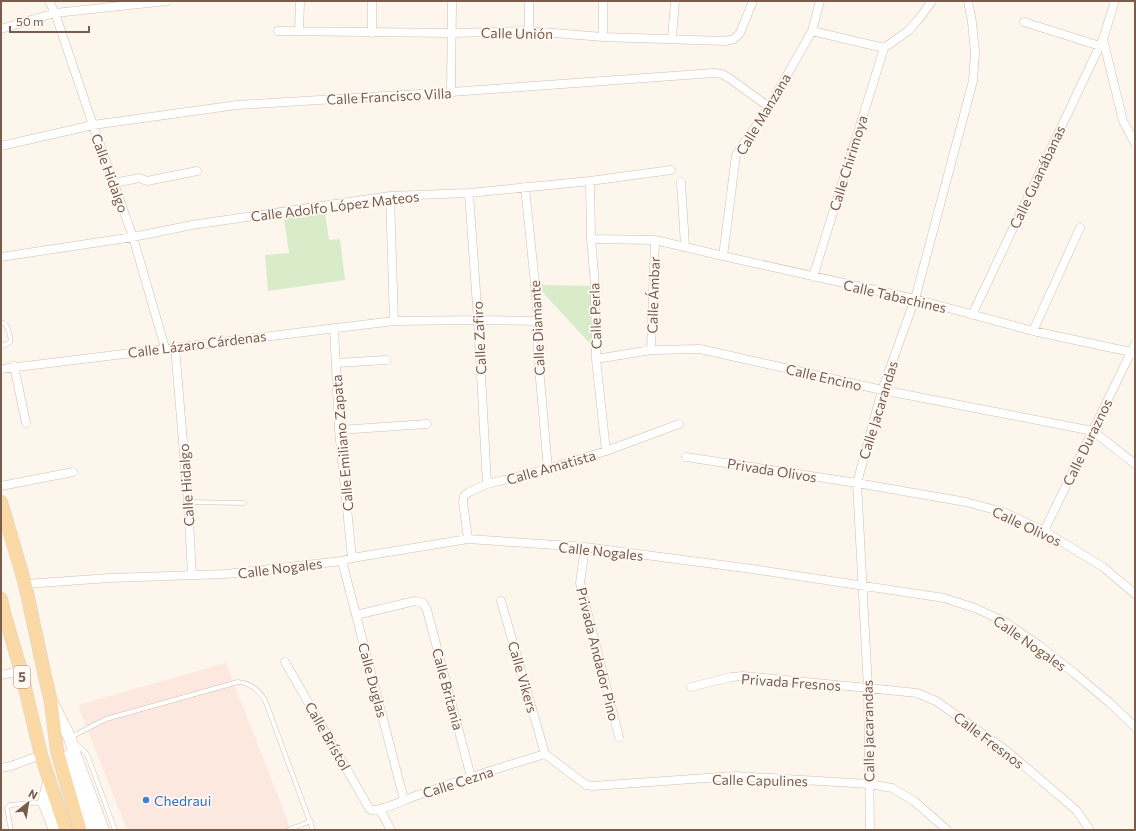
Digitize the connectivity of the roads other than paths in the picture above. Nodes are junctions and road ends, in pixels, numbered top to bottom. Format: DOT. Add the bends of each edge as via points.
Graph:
graph roads {
  1 [pos="49,1"];
  2 [pos="166,1"];
  3 [pos="300,1"];
  4 [pos="372,1"];
  5 [pos="452,1"];
  6 [pos="529,1"];
  7 [pos="603,1"];
  8 [pos="675,1"];
  9 [pos="753,1"];
  10 [pos="820,1"];
  11 [pos="932,1"];
  12 [pos="968,1"];
  13 [pos="1115,1"];
  14 [pos="55,13"];
  15 [pos="1024,22"];
  16 [pos="1,29"];
  17 [pos="278,31"];
  18 [pos="299,31"];
  19 [pos="529,31"];
  20 [pos="812,31"];
  21 [pos="372,33"];
  22 [pos="452,33"];
  23 [pos="603,37"];
  24 [pos="672,38"];
  25 [pos="1102,42"];
  26 [pos="884,48"];
  27 [pos="451,92"];
  28 [pos="769,107"];
  29 [pos="93,125"];
  30 [pos="1135,143"];
  31 [pos="1,146"];
  32 [pos="671,170"];
  33 [pos="197,171"];
  34 [pos="590,181"];
  35 [pos="681,182"];
  36 [pos="114,183"];
  37 [pos="525,187"];
  38 [pos="469,193"];
  39 [pos="390,196"];
  40 [pos="1080,228"];
  41 [pos="133,237"];
  42 [pos="591,239"];
  43 [pos="655,240"];
  44 [pos="685,246"];
  45 [pos="723,256"];
  46 [pos="1,257"];
  47 [pos="813,277"];
  48 [pos="915,299"];
  49 [pos="972,315"];
  50 [pos="394,320"];
  51 [pos="478,320"];
  52 [pos="538,321"];
  53 [pos="1,322"];
  54 [pos="334,328"];
  55 [pos="1034,331"];
  56 [pos="1135,344"];
  57 [pos="1,346"];
  58 [pos="175,347"];
  59 [pos="165,348"];
  60 [pos="651,350"];
  61 [pos="1133,353"];
  62 [pos="596,359"];
  63 [pos="386,360"];
  64 [pos="336,363"];
  65 [pos="14,366"];
  66 [pos="1,368"];
  67 [pos="882,390"];
  68 [pos="26,423"];
  69 [pos="427,424"];
  70 [pos="679,424"];
  71 [pos="339,430"];
  72 [pos="1093,431"];
  73 [pos="606,451"];
  74 [pos="686,457"];
  75 [pos="1135,464"];
  76 [pos="548,469"];
  77 [pos="73,472"];
  78 [pos="857,483"];
  79 [pos="487,484"];
  80 [pos="1,486"];
  81 [pos="1,502"];
  82 [pos="188,502"];
  83 [pos="244,503"];
  84 [pos="1044,531"];
  85 [pos="468,539"];
  86 [pos="585,548"];
  87 [pos="352,558"];
  88 [pos="342,560"];
  89 [pos="192,574"];
  90 [pos="25,584"];
  91 [pos="862,586"];
  92 [pos="1135,594"];
  93 [pos="1,599"];
  94 [pos="501,601"];
  95 [pos="2,611"];
  96 [pos="356,615"];
  97 [pos="285,662"];
  98 [pos="21,671"];
  99 [pos="1,674"];
  100 [pos="691,687"];
  101 [pos="868,688"];
  102 [pos="51,702"];
  103 [pos="1135,727"];
  104 [pos="70,738"];
  105 [pos="619,738"];
  106 [pos="545,754"];
  107 [pos="41,755"];
  108 [pos="1,768"];
  109 [pos="471,777"];
  110 [pos="49,782"];
  111 [pos="869,784"];
  112 [pos="404,800"];
  113 [pos="44,802"];
  114 [pos="371,810"];
  115 [pos="380,810"];
  116 [pos="311,821"];
  117 [pos="11,830"];
  118 [pos="55,830"];
  119 [pos="66,830"];
  120 [pos="80,830"];
  121 [pos="91,830"];
  122 [pos="102,830"];
  123 [pos="115,830"];
  124 [pos="288,830"];
  125 [pos="314,830"];
  126 [pos="391,830"];
  127 [pos="870,830"];
  128 [pos="947,830"];
  129 [pos="1090,830"];
  1 -- 14 [label="street, Calle Hidalgo"];
  2 -- 14 [label="street"];
  3 -- 18 [label="street"];
  4 -- 21 [label="street"];
  5 -- 22 [label="street"];
  6 -- 19 [label="street"];
  7 -- 23 [label="street"];
  8 -- 24 [label="street"];
  9 -- 24 [label="street, Calle Unión" via="740,33 734,39"];
  10 -- 20 [label="street, Calle Manzana"];
  11 -- 26 [label="street" via="908,31"];
  12 -- 48 [label="street, Calle Jacarandas" via="975,53 973,81"];
  13 -- 25 [label="street, Calle Guanábanas"];
  14 -- 16 [label="street"];
  14 -- 29 [label="street, Calle Hidalgo"];
  15 -- 25 [label="street"];
  17 -- 18 [label="street, Calle Unión"];
  18 -- 21 [label="street, Calle Unión"];
  19 -- 22 [label="street, Calle Unión"];
  19 -- 23 [label="street, Calle Unión"];
  20 -- 26 [label="street"];
  20 -- 28 [label="street, Calle Manzana"];
  21 -- 22 [label="street, Calle Unión"];
  22 -- 27 [label="street"];
  23 -- 24 [label="street, Calle Unión"];
  25 -- 30 [label="street" via="1123,121"];
  25 -- 49 [label="street, Calle Guanábanas"];
  26 -- 47 [label="street, Calle Chirimoya"];
  27 -- 28 [label="street, Calle Francisco Villa" via="714,73 729,78"];
  27 -- 29 [label="street, Calle Francisco Villa" via="237,105"];
  28 -- 45 [label="street, Calle Manzana" via="736,155"];
  29 -- 31 [label="street, Calle Francisco Villa"];
  29 -- 36 [label="street, Calle Hidalgo"];
  32 -- 34 [label="street, Calle Adolfo López Mateos"];
  33 -- 36 [label="street" via="147,181 138,178"];
  34 -- 37 [label="street, Calle Adolfo López Mateos"];
  34 -- 42 [label="street, Calle Perla"];
  35 -- 44 [label="street"];
  36 -- 41 [label="street, Calle Hidalgo"];
  37 -- 38 [label="street, Calle Adolfo López Mateos"];
  37 -- 52 [label="street, Calle Diamante"];
  38 -- 39 [label="street, Calle Adolfo López Mateos"];
  38 -- 51 [label="street, Calle Zafiro"];
  39 -- 41 [label="street, Calle Adolfo López Mateos" via="192,225"];
  39 -- 50 [label="street"];
  40 -- 55 [label="street"];
  41 -- 46 [label="street, Calle Adolfo López Mateos"];
  41 -- 59 [label="street, Calle Hidalgo"];
  42 -- 43 [label="street, Calle Tabachines"];
  42 -- 62 [label="street, Calle Perla" via="595,285"];
  43 -- 44 [label="street, Calle Tabachines"];
  43 -- 60 [label="street, Calle Ámbar"];
  44 -- 45 [label="street, Calle Tabachines"];
  45 -- 47 [label="street, Calle Tabachines"];
  47 -- 48 [label="street, Calle Tabachines"];
  48 -- 49 [label="street, Calle Tabachines"];
  48 -- 67 [label="street, Calle Jacarandas"];
  49 -- 55 [label="street, Calle Tabachines"];
  50 -- 51 [label="street, Calle Lázaro Cárdenas"];
  50 -- 54 [label="street, Calle Lázaro Cárdenas"];
  51 -- 52 [label="street, Calle Lázaro Cárdenas"];
  51 -- 79 [label="street, Calle Zafiro"];
  52 -- 76 [label="street, Calle Diamante" via="538,356"];
  53 -- 57 [label="lane" via="6,325 11,338 10,342"];
  54 -- 58 [label="street, Calle Lázaro Cárdenas"];
  54 -- 64 [label="street, Calle Emiliano Zapata"];
  55 -- 61 [label="street, Calle Tabachines"];
  56 -- 61 [label="street, Calle Duraznos"];
  58 -- 59 [label="street, Calle Lázaro Cárdenas"];
  58 -- 82 [label="street, Calle Hidalgo"];
  59 -- 65 [label="street, Calle Lázaro Cárdenas"];
  60 -- 62 [label="street, Calle Encino"];
  60 -- 67 [label="street, Calle Encino" via="700,349"];
  61 -- 72 [label="street, Calle Duraznos"];
  62 -- 73 [label="street, Calle Perla"];
  63 -- 64 [label="street"];
  64 -- 71 [label="street, Calle Emiliano Zapata"];
  65 -- 66 [label="street, Calle Lázaro Cárdenas"];
  65 -- 68 [label="street"];
  67 -- 72 [label="street, Calle Encino"];
  67 -- 78 [label="street, Calle Jacarandas"];
  69 -- 71 [label="street"];
  70 -- 73 [label="street, Calle Amatista"];
  71 -- 87 [label="street, Calle Emiliano Zapata"];
  72 -- 75 [label="street, Calle Encino"];
  72 -- 84 [label="street, Calle Duraznos"];
  73 -- 76 [label="street, Calle Amatista"];
  74 -- 78 [label="street, Privada Olivos"];
  76 -- 79 [label="street, Calle Amatista"];
  77 -- 80 [label="street"];
  78 -- 84 [label="street, Calle Olivos" via="966,502 1003,512"];
  78 -- 91 [label="street, Calle Jacarandas"];
  79 -- 85 [label="street, Calle Amatista" via="464,496"];
  81 -- 90 [label="main road, 5"];
  82 -- 83 [label="lane"];
  82 -- 89 [label="street, Calle Hidalgo"];
  84 -- 92 [label="street, Calle Olivos" via="1103,567"];
  85 -- 86 [label="street, Calle Nogales"];
  85 -- 87 [label="street, Calle Nogales"];
  86 -- 91 [label="street, Calle Nogales"];
  86 -- 105 [label="street, Privada Andador Pino" via="580,583"];
  87 -- 88 [label="street, Calle Nogales"];
  88 -- 89 [label="street, Calle Nogales" via="226,574"];
  88 -- 96 [label="street, Calle Duglas"];
  89 -- 90 [label="street, Calle Nogales"];
  90 -- 102 [label="main road, 5"];
  91 -- 101 [label="street, Calle Jacarandas"];
  91 -- 103 [label="street, Calle Nogales" via="944,598 975,608 1005,622 1074,673"];
  93 -- 95 [label="main road, 5"];
  94 -- 106 [label="street, Calle Vikers"];
  95 -- 98 [label="main road, 5"];
  96 -- 109 [label="street, Calle Britania" via="415,601 423,603"];
  96 -- 112 [label="street, Calle Duglas"];
  97 -- 114 [label="street, Calle Brístol"];
  98 -- 99 [label="street"];
  98 -- 107 [label="main road, 5"];
  100 -- 101 [label="street, Privada Fresnos" via="743,676"];
  101 -- 111 [label="street, Calle Jacarandas"];
  101 -- 129 [label="street, Calle Fresnos" via="917,693 936,701 1007,750 1076,810"];
  102 -- 104 [label="street"];
  102 -- 120 [label="main road, 5" via="57,751"];
  104 -- 116 [label="lane" via="106,719 238,682 246,683 254,687 265,700"];
  104 -- 121 [label="street" via="67,757"];
  104 -- 122 [label="street"];
  104 -- 123 [label="lane" via="87,754"];
  106 -- 109 [label="street, Calle Cezna"];
  106 -- 111 [label="street, Calle Capulines" via="586,785 735,776"];
  107 -- 108 [label="street"];
  107 -- 110 [label="main road, 5"];
  109 -- 112 [label="street, Calle Cezna"];
  110 -- 113 [label="street"];
  110 -- 119 [label="main road, 5"];
  111 -- 127 [label="street, Calle Jacarandas"];
  111 -- 128 [label="street, Calle Capulines" via="892,788 914,801"];
  112 -- 115 [label="street, Calle Cezna"];
  113 -- 117 [label="lane" via="10,805 7,808"];
  113 -- 118 [label="street"];
  114 -- 115 [label="street, Calle Cezna"];
  115 -- 126 [label="street"];
  116 -- 124 [label="lane"];
  116 -- 125 [label="lane"];
}
